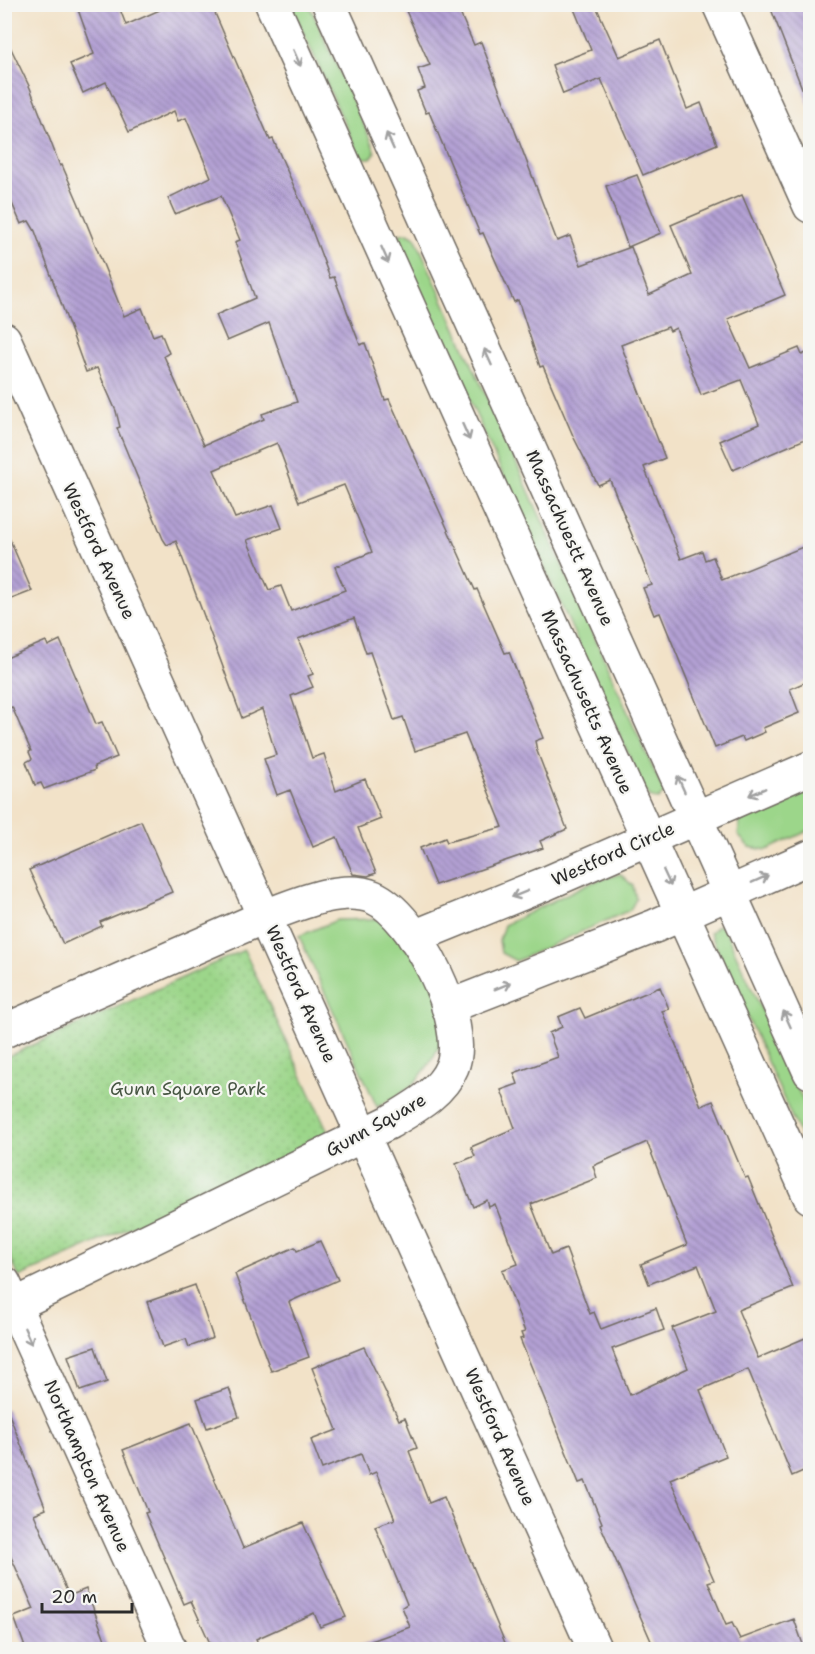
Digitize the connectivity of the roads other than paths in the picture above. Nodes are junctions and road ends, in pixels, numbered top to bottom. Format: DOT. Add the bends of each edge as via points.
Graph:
graph roads {
  1 [pos="272,4"];
  2 [pos="329,4"];
  3 [pos="719,4"];
  4 [pos="411,187"];
  5 [pos="810,206"];
  6 [pos="364,207"];
  7 [pos="4,339"];
  8 [pos="810,768"];
  9 [pos="697,818"];
  10 [pos="649,838"];
  11 [pos="810,857"];
  12 [pos="731,893"];
  13 [pos="683,914"];
  14 [pos="266,916"];
  15 [pos="414,937"];
  16 [pos="448,1007"];
  17 [pos="4,1031"];
  18 [pos="810,1072"];
  19 [pos="364,1135"];
  20 [pos="810,1197"];
  21 [pos="10,1294"];
  22 [pos="170,1650"];
  23 [pos="595,1650"];
  1 -- 6 [label="street, Massachusetts Avenue, one-way"];
  4 -- 2 [label="street, Massachuestt Avenue, one-way"];
  3 -- 5 [label="street"];
  4 -- 6 [label="street"];
  9 -- 4 [label="street, Massachuestt Avenue, one-way"];
  6 -- 10 [label="street, Massachusetts Avenue, one-way"];
  7 -- 14 [label="street, Westford Avenue"];
  8 -- 9 [label="street, Westford Circle, one-way"];
  9 -- 10 [label="street, Westford Circle"];
  9 -- 12 [label="street, Massachuestt Avenue"];
  10 -- 13 [label="street, Massachusetts Avenue, one-way"];
  10 -- 15 [label="street, Westford Circle, one-way"];
  12 -- 11 [label="street, one-way"];
  12 -- 13 [label="street"];
  18 -- 12 [label="street, Massachuestt Avenue, one-way"];
  16 -- 13 [label="street, one-way"];
  13 -- 20 [label="street, Massachusetts Avenue"];
  14 -- 15 [label="street, Gunn Square" via="309,900 359,894 382,903"];
  14 -- 17 [label="street, Gunn Square"];
  14 -- 19 [label="street, Westford Avenue"];
  15 -- 16 [label="street, Gunn Square" via="435,972"];
  16 -- 19 [label="street, Gunn Square" via="455,1052 448,1076 421,1103"];
  19 -- 21 [label="street, Gunn Square"];
  19 -- 23 [label="street, Westford Avenue"];
  21 -- 22 [label="street, Northampton Avenue, one-way"];
}
